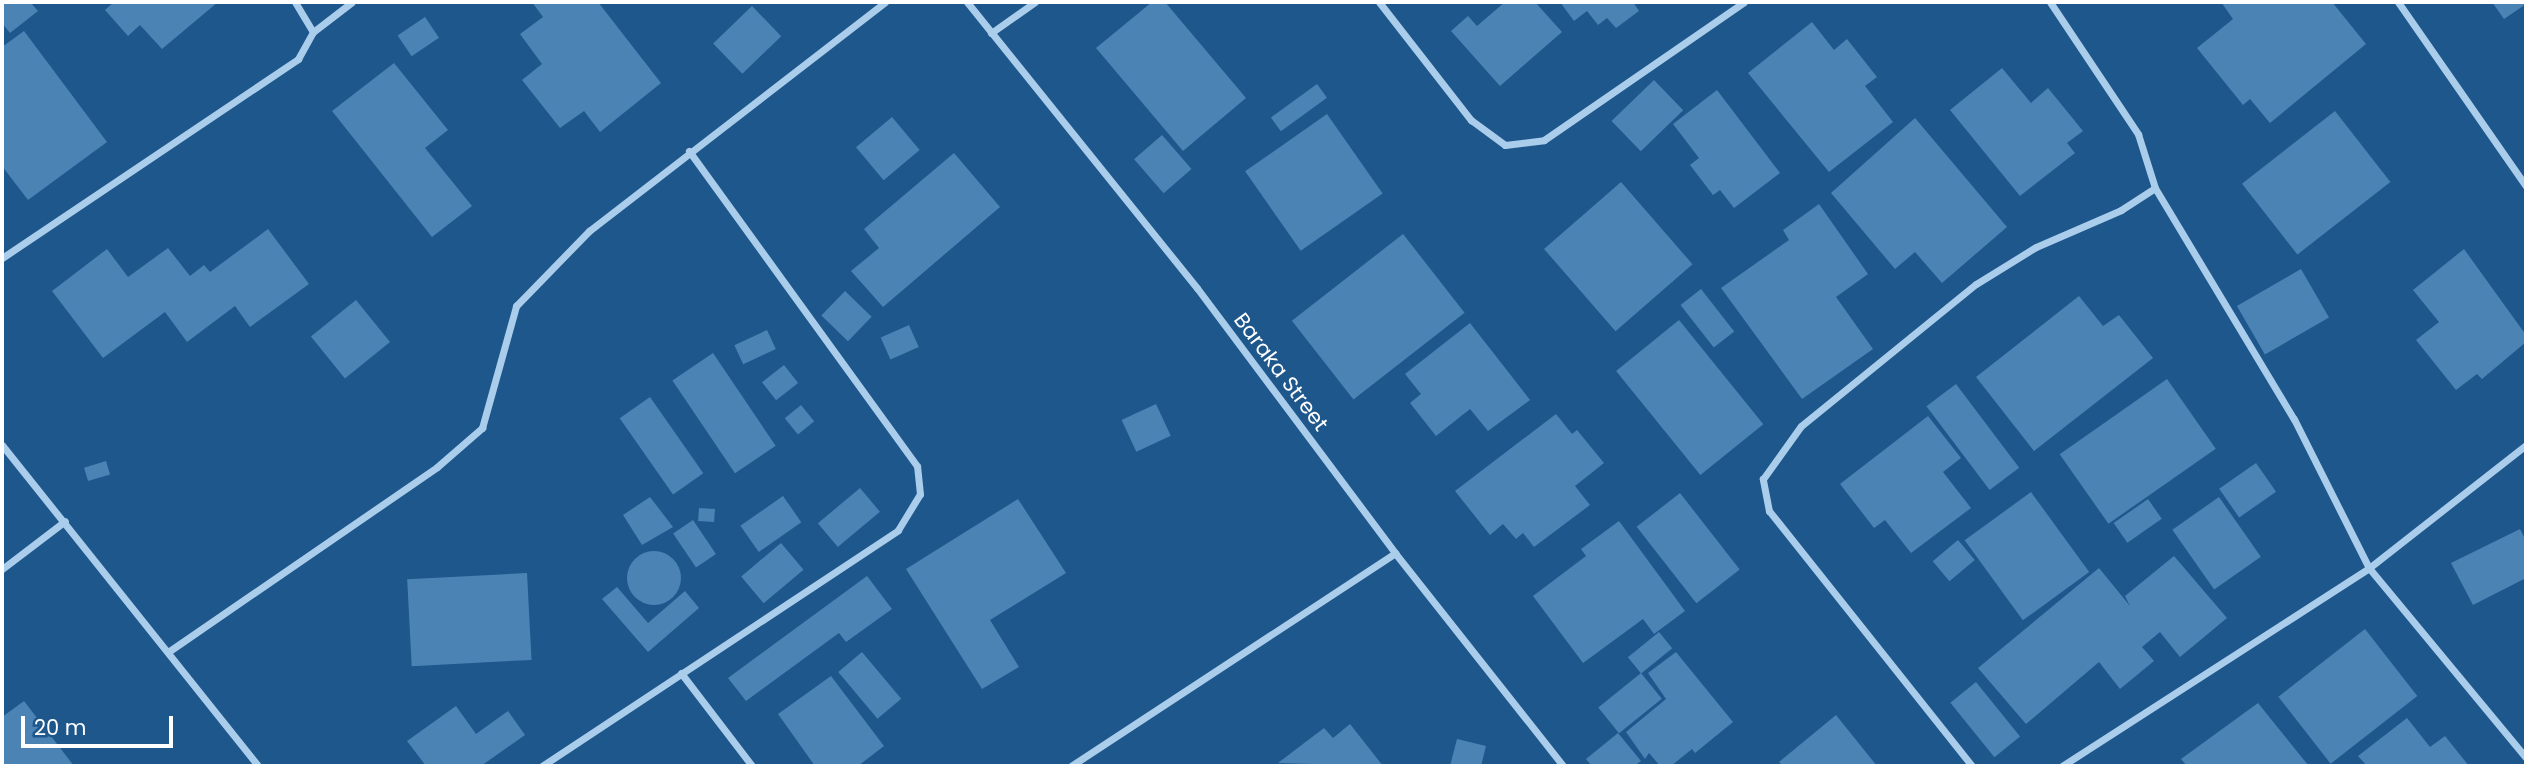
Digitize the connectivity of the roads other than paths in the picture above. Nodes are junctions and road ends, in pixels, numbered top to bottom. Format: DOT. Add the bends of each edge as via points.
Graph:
graph roads {
  1 [pos="295,2"];
  2 [pos="352,2"];
  3 [pos="885,2"];
  4 [pos="967,2"];
  5 [pos="1035,2"];
  6 [pos="1379,2"];
  7 [pos="1744,2"];
  8 [pos="2050,2"];
  9 [pos="2398,2"];
  10 [pos="313,32"];
  11 [pos="991,33"];
  12 [pos="688,151"];
  13 [pos="2526,186"];
  14 [pos="2155,188"];
  15 [pos="2,258"];
  16 [pos="2,444"];
  17 [pos="2526,445"];
  18 [pos="65,521"];
  19 [pos="1395,553"];
  20 [pos="2369,568"];
  21 [pos="2,569"];
  22 [pos="168,652"];
  23 [pos="681,673"];
  24 [pos="2526,758"];
  25 [pos="258,766"];
  26 [pos="542,766"];
  27 [pos="752,766"];
  28 [pos="1071,766"];
  29 [pos="1563,766"];
  30 [pos="1972,766"];
  31 [pos="2062,766"];
  1 -- 10 [label="street"];
  2 -- 10 [label="street"];
  3 -- 12 [label="street"];
  4 -- 11 [label="street, Baraka Street"];
  5 -- 11 [label="street"];
  6 -- 7 [label="street" via="1471,120 1505,145 1544,140"];
  8 -- 14 [label="street" via="2138,134"];
  9 -- 13 [label="street"];
  10 -- 15 [label="street" via="298,58"];
  11 -- 19 [label="street, Baraka Street" via="1197,288"];
  12 -- 22 [label="street" via="589,231 516,306 482,428 438,467"];
  12 -- 23 [label="street" via="917,466 920,495 898,530"];
  14 -- 20 [label="street" via="2294,419"];
  14 -- 30 [label="street" via="2121,210 2036,247 1976,284 1801,426 1763,479 1769,511"];
  16 -- 18 [label="street"];
  17 -- 20 [label="street"];
  18 -- 21 [label="street"];
  18 -- 22 [label="street"];
  19 -- 28 [label="street"];
  19 -- 29 [label="street, Baraka Street"];
  20 -- 24 [label="street"];
  20 -- 31 [label="street"];
  22 -- 25 [label="street"];
  23 -- 26 [label="street"];
  23 -- 27 [label="street"];
}
